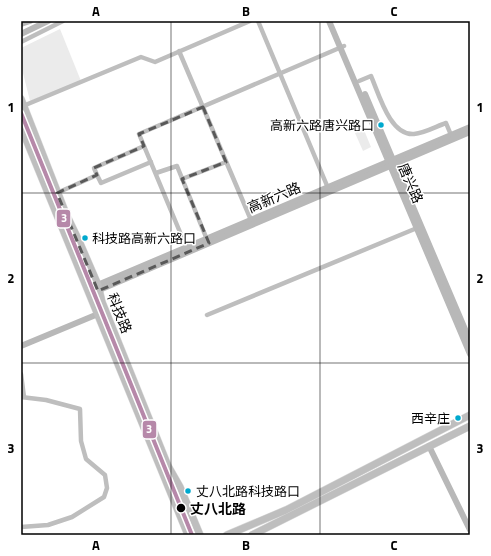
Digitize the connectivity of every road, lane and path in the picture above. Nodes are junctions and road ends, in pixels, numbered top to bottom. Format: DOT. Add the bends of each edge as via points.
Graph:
graph roads {
  1 [pos="30,21"];
  2 [pos="48,21"];
  3 [pos="63,21"];
  4 [pos="250,21"];
  5 [pos="258,21"];
  6 [pos="329,21"];
  7 [pos="334,21"];
  8 [pos="21,24"];
  9 [pos="21,34"];
  10 [pos="21,42"];
  11 [pos="342,47"];
  12 [pos="179,51"];
  13 [pos="280,74"];
  14 [pos="359,80"];
  15 [pos="22,103"];
  16 [pos="203,107"];
  17 [pos="21,127"];
  18 [pos="470,127"];
  19 [pos="470,132"];
  20 [pos="451,135"];
  21 [pos="144,146"];
  22 [pos="151,162"];
  23 [pos="226,162"];
  24 [pos="392,163"];
  25 [pos="156,173"];
  26 [pos="97,175"];
  27 [pos="182,179"];
  28 [pos="328,188"];
  29 [pos="57,193"];
  30 [pos="251,220"];
  31 [pos="417,228"];
  32 [pos="182,237"];
  33 [pos="208,241"];
  34 [pos="98,288"];
  35 [pos="89,292"];
  36 [pos="98,314"];
  37 [pos="207,315"];
  38 [pos="470,341"];
  39 [pos="21,346"];
  40 [pos="470,354"];
  41 [pos="21,374"];
  42 [pos="23,397"];
  43 [pos="470,415"];
  44 [pos="470,426"];
  45 [pos="429,446"];
  46 [pos="21,526"];
  47 [pos="470,530"];
  48 [pos="188,535"];
  49 [pos="200,535"];
  50 [pos="227,535"];
  51 [pos="252,535"];
  1 -- 8 [label="street"];
  2 -- 9 [label="street"];
  3 -- 10 [label="street"];
  4 -- 12 [label="street"];
  5 -- 13 [label="street"];
  6 -- 11 [label="street, 唐兴路"];
  7 -- 11 [label="street, 唐兴路"];
  11 -- 13 [label="street"];
  11 -- 14 [label="street, 唐兴路"];
  11 -- 24 [label="street, 唐兴路"];
  12 -- 15 [label="street" via="155,62 141,57"];
  12 -- 16 [label="street"];
  13 -- 16 [label="street"];
  13 -- 28 [label="street"];
  14 -- 20 [label="street" via="371,76 392,121 401,131 415,134 446,123"];
  14 -- 24 [label="street, 唐兴路"];
  15 -- 29 [label="main road, 科技路"];
  16 -- 21 [label="street" via="139,134"];
  16 -- 23 [label="street"];
  17 -- 35 [label="main road, 科技路"];
  18 -- 20 [label="street, 高新六路"];
  19 -- 24 [label="street, 高新六路"];
  20 -- 24 [label="street, 高新六路"];
  21 -- 22 [label="street"];
  21 -- 26 [label="street" via="94,168"];
  22 -- 25 [label="street"];
  22 -- 26 [label="street" via="101,183"];
  23 -- 27 [label="street"];
  23 -- 30 [label="street"];
  24 -- 28 [label="street, 高新六路"];
  24 -- 31 [label="street, 唐兴路"];
  24 -- 33 [label="street, 高新六路"];
  24 -- 38 [label="street, 唐兴路"];
  25 -- 27 [label="street" via="177,166"];
  25 -- 32 [label="street"];
  26 -- 29 [label="street"];
  27 -- 33 [label="street"];
  28 -- 30 [label="street, 高新六路"];
  29 -- 34 [label="main road, 科技路"];
  30 -- 33 [label="street, 高新六路"];
  31 -- 37 [label="street"];
  31 -- 40 [label="street, 唐兴路"];
  33 -- 34 [label="street, 高新六路"];
  34 -- 35 [label="street, 高新六路"];
  34 -- 49 [label="main road, 科技路" via="168,466 180,486"];
  35 -- 36 [label="main road, 科技路"];
  36 -- 39 [label="street"];
  36 -- 48 [label="main road, 科技路"];
  41 -- 42 [label="street"];
  42 -- 46 [label="street" via="80,409 81,441 86,459 105,475 107,488 104,497 72,517 48,525"];
  43 -- 50 [label="main road" via="286,510"];
  44 -- 45 [label="main road"];
  45 -- 47 [label="street"];
  45 -- 51 [label="main road"];
}
